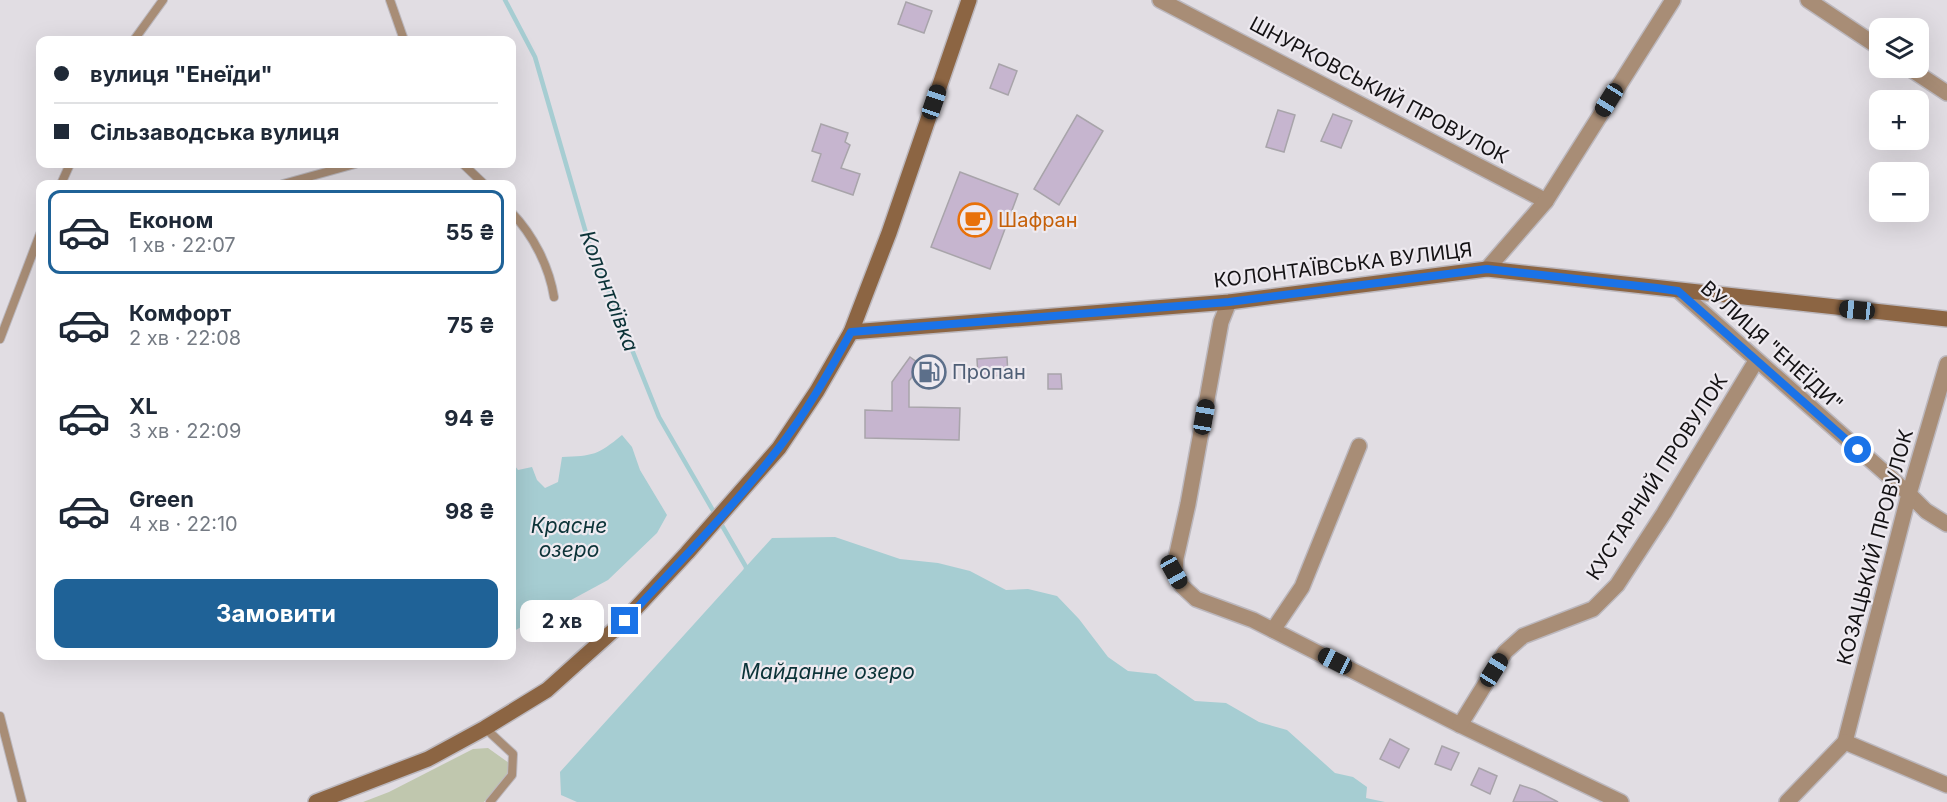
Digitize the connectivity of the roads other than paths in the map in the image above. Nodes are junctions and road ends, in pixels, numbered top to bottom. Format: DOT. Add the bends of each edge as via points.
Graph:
graph roads {
  1 [pos="163,0"];
  2 [pos="390,0"];
  3 [pos="969,0"];
  4 [pos="1160,0"];
  5 [pos="1673,0"];
  6 [pos="1808,0"];
  7 [pos="137,36"];
  8 [pos="403,36"];
  9 [pos="1869,41"];
  10 [pos="1925,78"];
  11 [pos="1947,93"];
  12 [pos="341,168"];
  13 [pos="467,168"];
  14 [pos="297,180"];
  15 [pos="480,180"];
  16 [pos="1546,201"];
  17 [pos="516,217"];
  18 [pos="36,244"];
  19 [pos="1487,269"];
  20 [pos="1678,291"];
  21 [pos="554,297"];
  22 [pos="1229,302"];
  23 [pos="1947,319"];
  24 [pos="851,332"];
  25 [pos="0,339"];
  26 [pos="1756,361"];
  27 [pos="1947,364"];
  28 [pos="1359,446"];
  29 [pos="1910,494"];
  30 [pos="1947,524"];
  31 [pos="1273,630"];
  32 [pos="0,716"];
  33 [pos="1460,725"];
  34 [pos="485,728"];
  35 [pos="1845,742"];
  36 [pos="1947,785"];
  37 [pos="22,802"];
  38 [pos="316,802"];
  39 [pos="490,802"];
  40 [pos="1621,802"];
  41 [pos="1787,802"];
  1 -- 7 [label="lane"];
  2 -- 8 [label="lane"];
  3 -- 24 [label="street"];
  4 -- 16 [label="street, ШНУРКОВСЬКИЙ ПРОВУЛОК"];
  5 -- 16 [label="street"];
  6 -- 9 [label="street"];
  10 -- 11 [label="street"];
  12 -- 14 [label="lane"];
  13 -- 15 [label="lane"];
  16 -- 19 [label="street"];
  17 -- 21 [label="lane" via="541,256"];
  18 -- 25 [label="lane"];
  19 -- 20 [label="street, КОЛОНТАЇВСЬКА ВУЛИЦЯ"];
  19 -- 22 [label="street, КОЛОНТАЇВСЬКА ВУЛИЦЯ"];
  20 -- 23 [label="street, КОЛОНТАЇВСЬКА ВУЛИЦЯ"];
  20 -- 26 [label="street, ВУЛИЦЯ \"ЕНЕЇДИ\""];
  22 -- 24 [label="street, КОЛОНТАЇВСЬКА ВУЛИЦЯ"];
  22 -- 31 [label="street" via="1221,322 1174,572 1196,599"];
  24 -- 34 [label="street" via="779,448 625,621 547,690"];
  26 -- 29 [label="street, ВУЛИЦЯ \"ЕНЕЇДИ\""];
  26 -- 33 [label="street, КУСТАРНИЙ ПРОВУЛОК" via="1617,585 1593,609 1514,643"];
  27 -- 29 [label="street, КОЗАЦЬКИЙ ПРОВУЛОК"];
  28 -- 31 [label="street" via="1302,587"];
  29 -- 30 [label="street, ВУЛИЦЯ \"ЕНЕЇДИ\"" via="1926,512"];
  29 -- 35 [label="street, КОЗАЦЬКИЙ ПРОВУЛОК"];
  31 -- 33 [label="street"];
  32 -- 37 [label="lane"];
  33 -- 40 [label="street"];
  34 -- 38 [label="street" via="428,759"];
  34 -- 39 [label="lane" via="513,754 512,775"];
  35 -- 36 [label="street"];
  35 -- 41 [label="street"];
}
